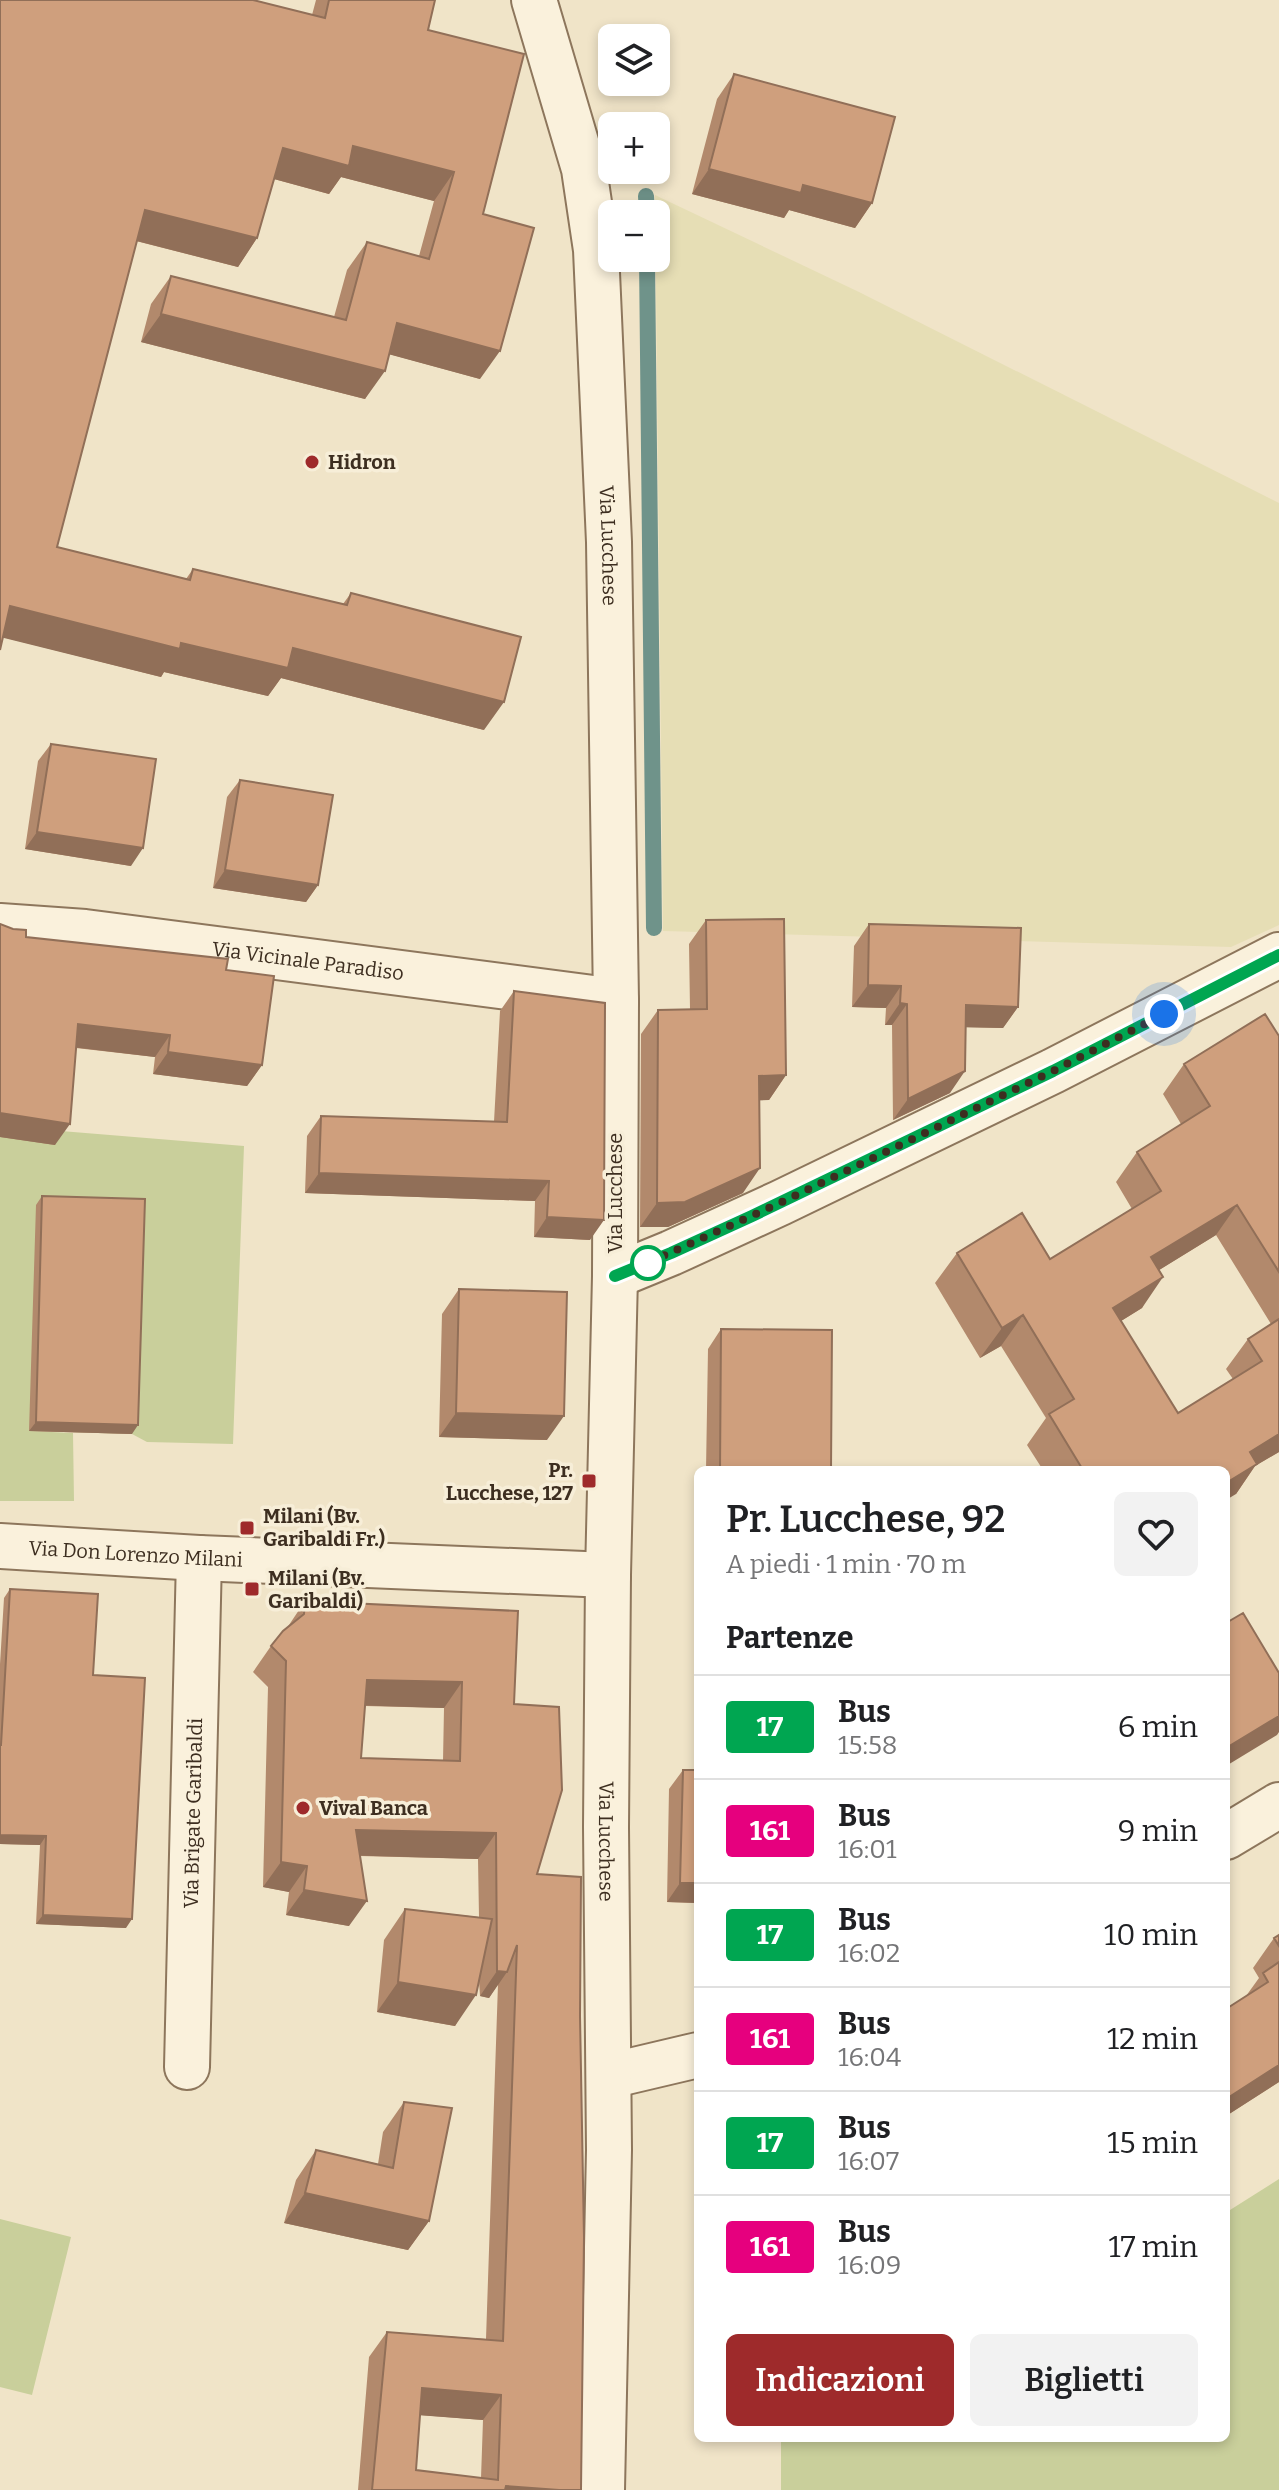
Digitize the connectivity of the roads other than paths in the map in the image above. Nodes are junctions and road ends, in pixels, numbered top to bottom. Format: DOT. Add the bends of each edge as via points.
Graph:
graph roads {
  1 [pos="534,0"];
  2 [pos="0,926"];
  3 [pos="1279,955"];
  4 [pos="616,1001"];
  5 [pos="615,1276"];
  6 [pos="0,1546"];
  7 [pos="199,1558"];
  8 [pos="608,1575"];
  9 [pos="1279,1805"];
  10 [pos="1230,1835"];
  11 [pos="694,2056"];
  12 [pos="187,2067"];
  13 [pos="609,2076"];
  14 [pos="602,2490"];
  1 -- 4 [label="street, Via Lucchese" via="584,169 596,250 609,542"];
  2 -- 4 [label="street, Via Vicinale Paradiso" via="85,932"];
  3 -- 5 [label="street" via="1053,1071"];
  4 -- 5 [label="street, Via Lucchese"];
  5 -- 8 [label="street, Via Lucchese"];
  6 -- 7 [label="street, Via Don Lorenzo Milani"];
  7 -- 8 [label="street, Via Don Lorenzo Milani"];
  7 -- 12 [label="street, Via Brigate Garibaldi"];
  8 -- 13 [label="street, Via Lucchese"];
  9 -- 10 [label="street"];
  11 -- 13 [label="street"];
  13 -- 14 [label="street, Via Lucchese"];
}
